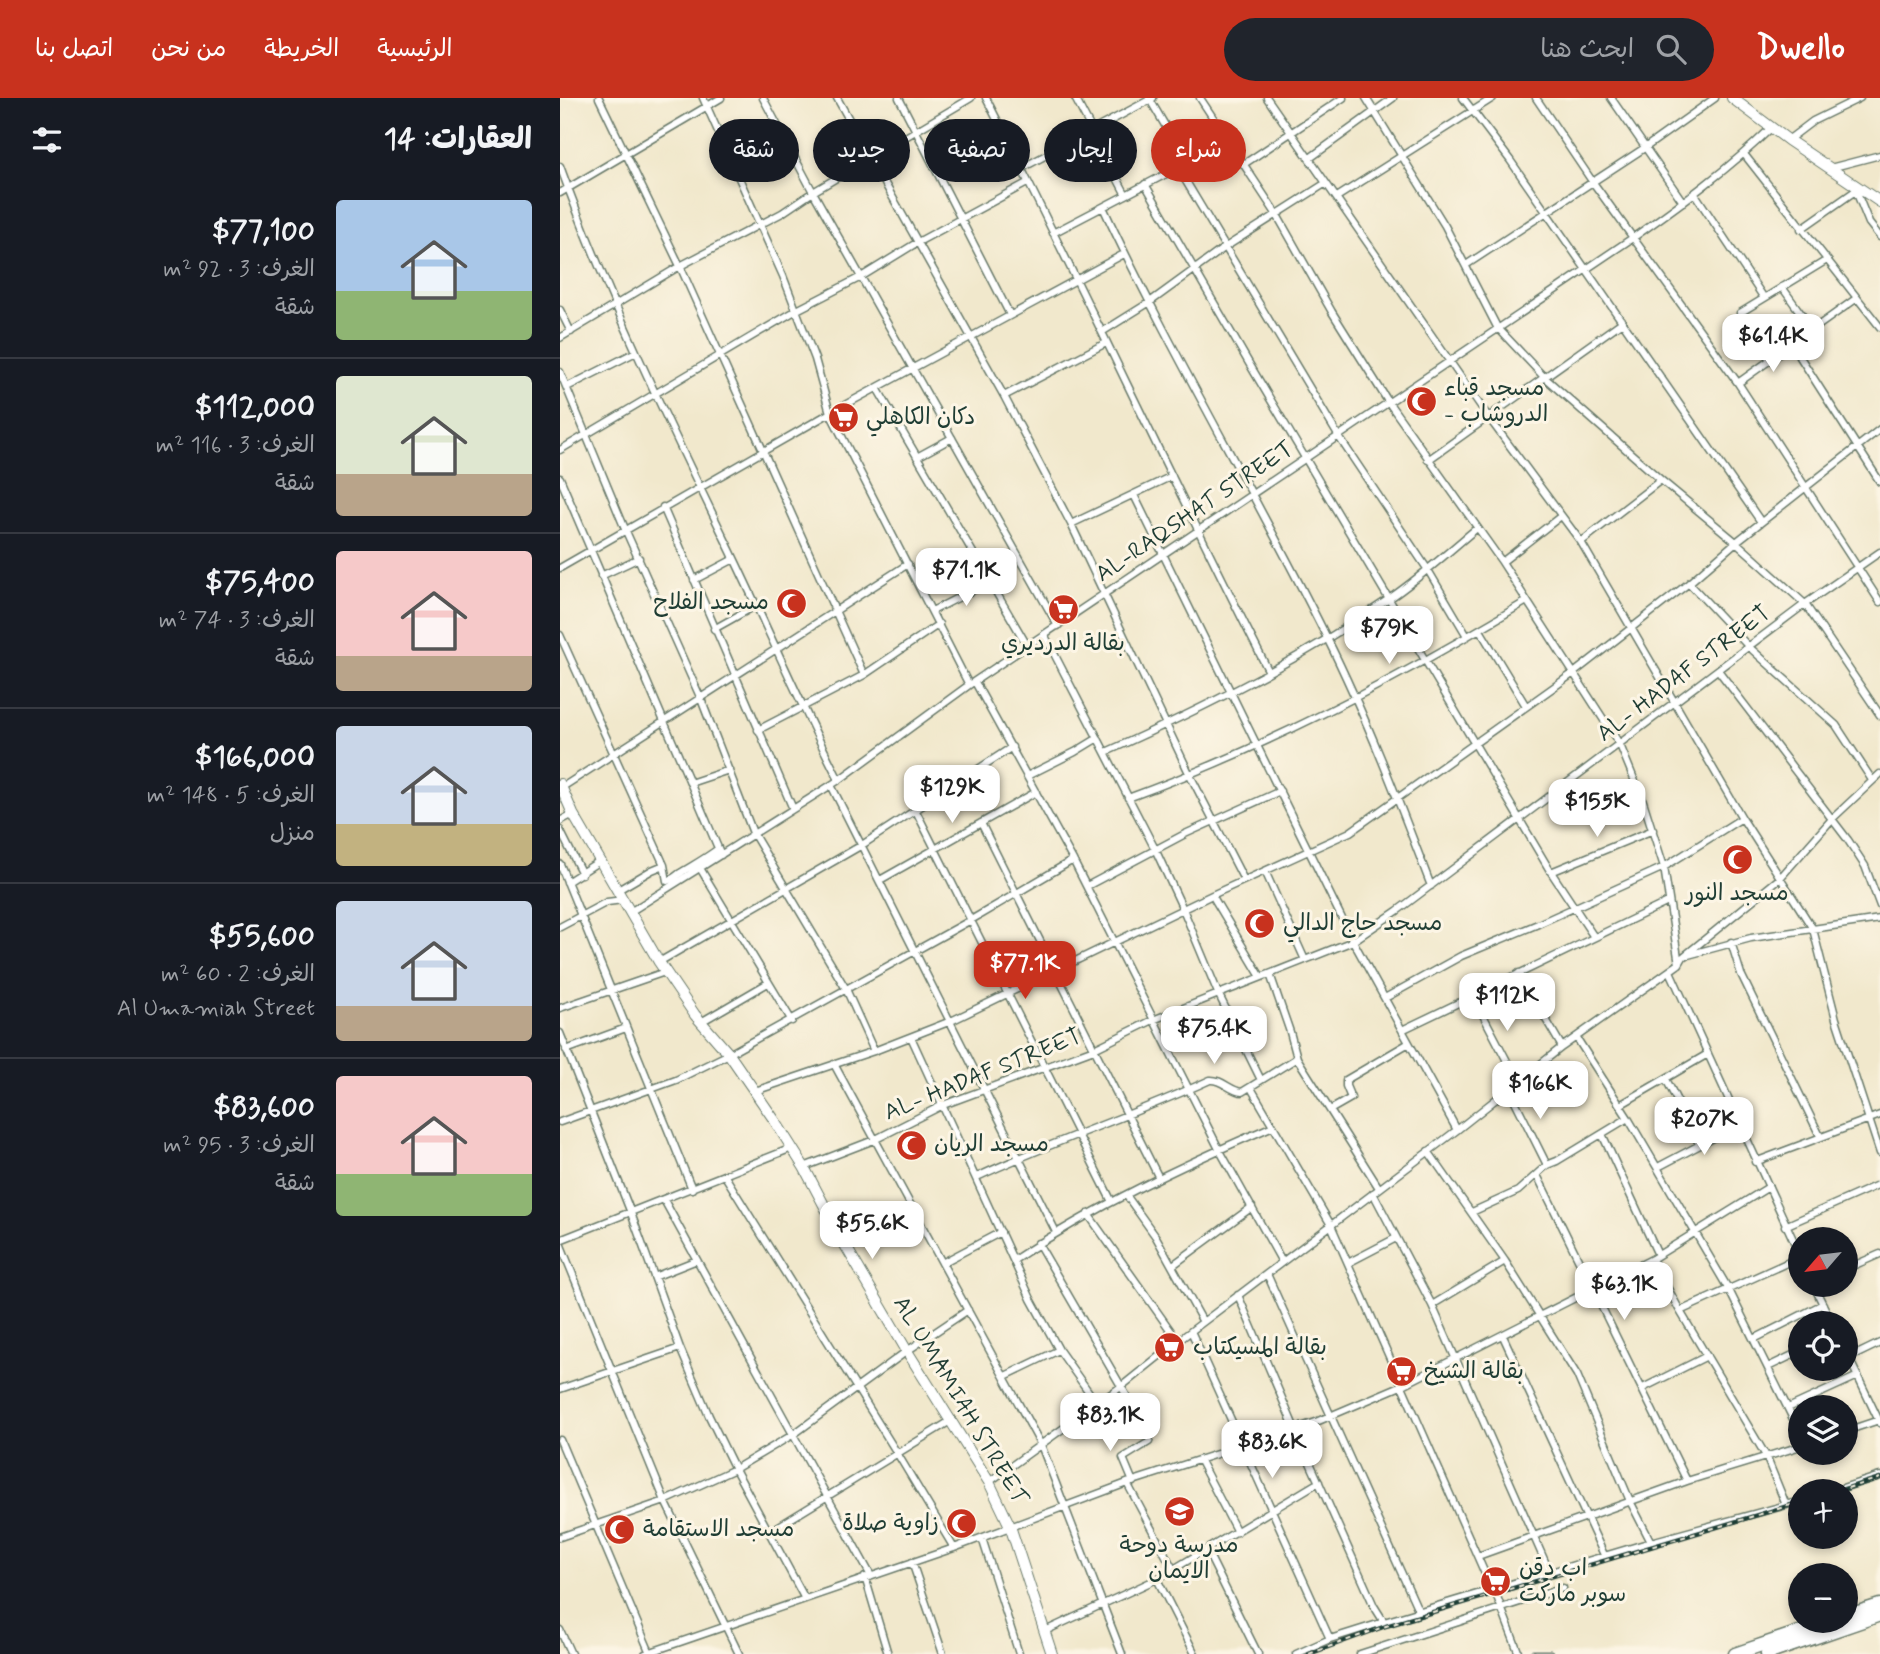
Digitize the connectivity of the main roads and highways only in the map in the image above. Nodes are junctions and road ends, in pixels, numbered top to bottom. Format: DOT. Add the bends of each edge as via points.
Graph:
graph roads {
  1 [pos="1880,1605"];
  2 [pos="1858,1612"];
  3 [pos="1880,1615"];
  4 [pos="1796,1633"];
  5 [pos="1735,1654"];
  6 [pos="1767,1654"];
  1 -- 2 [label="highway"];
  3 -- 6 [label="highway"];
  4 -- 5 [label="highway"];
}
